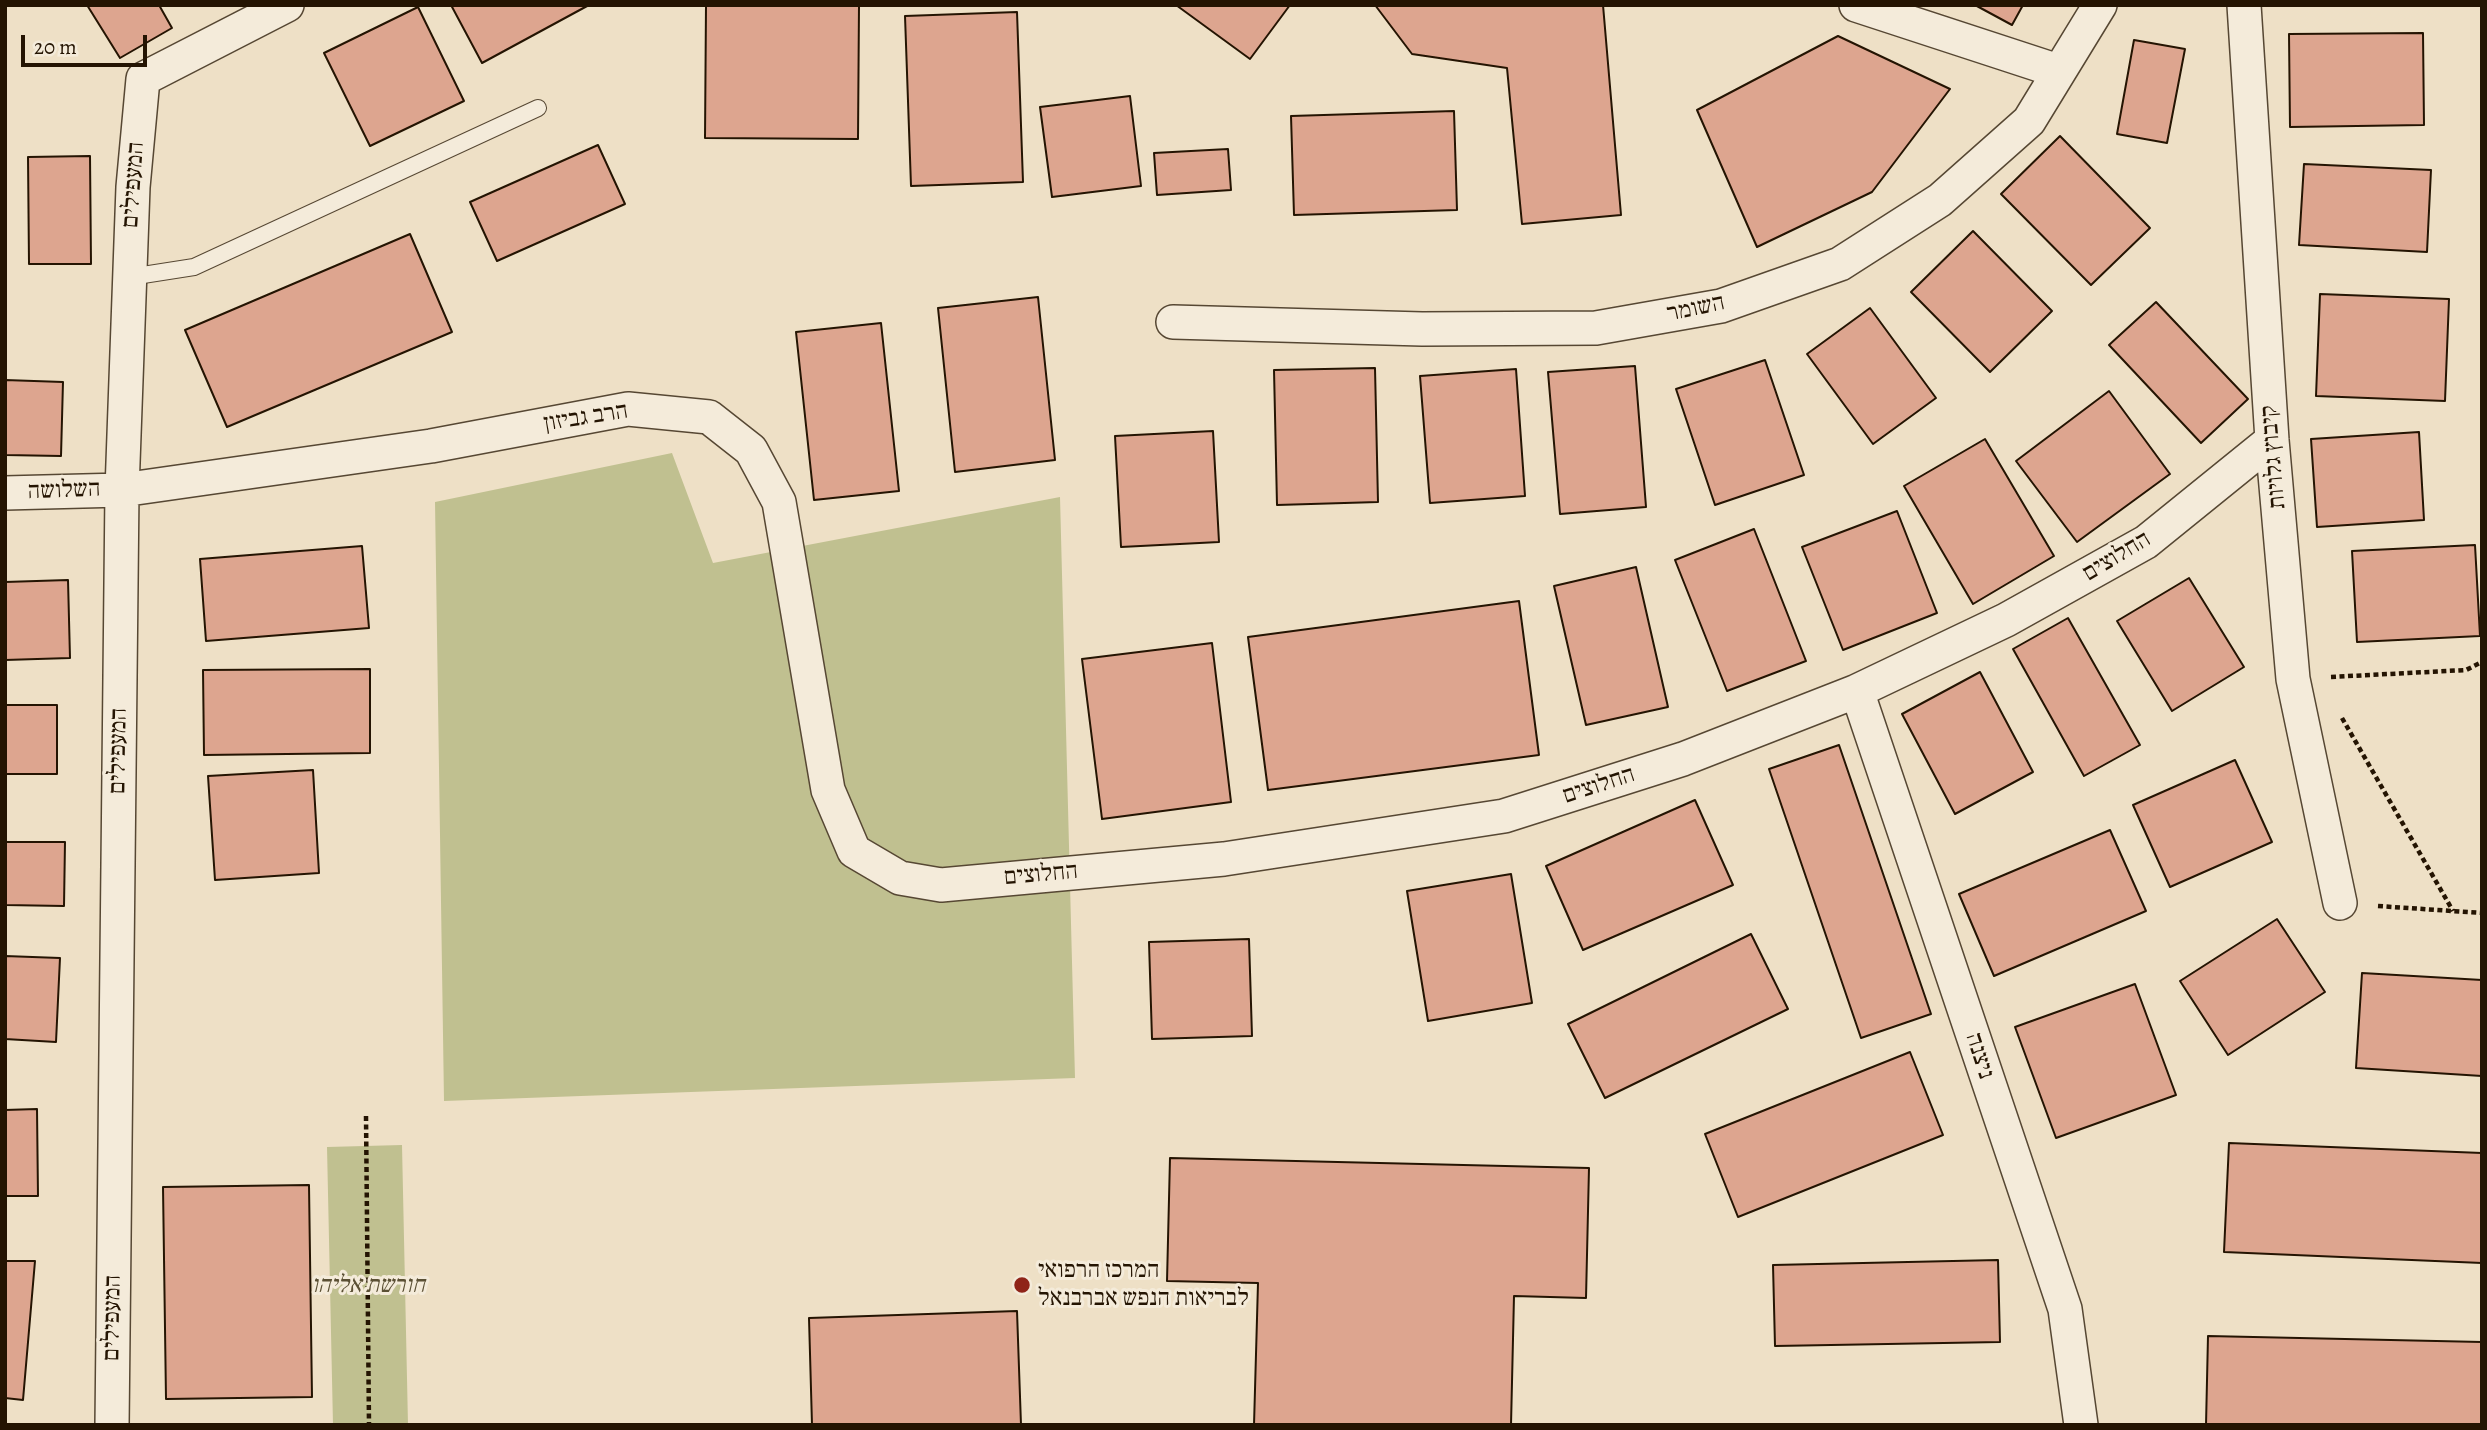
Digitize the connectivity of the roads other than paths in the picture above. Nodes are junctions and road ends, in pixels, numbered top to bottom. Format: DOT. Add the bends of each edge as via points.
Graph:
graph roads {
  1 [pos="287,5"];
  2 [pos="1856,5"];
  3 [pos="2100,5"];
  4 [pos="2244,5"];
  5 [pos="2058,71"];
  6 [pos="538,108"];
  7 [pos="130,277"];
  8 [pos="1173,322"];
  9 [pos="2272,440"];
  10 [pos="122,490"];
  11 [pos="5,493"];
  12 [pos="1857,691"];
  13 [pos="854,851"];
  14 [pos="2340,904"];
  15 [pos="111,1425"];
  16 [pos="2081,1425"];
  1 -- 7 [label="street, המעפילים" via="143,79"];
  2 -- 5 [label="street"];
  3 -- 5 [label="street, השומר"];
  4 -- 9 [label="street, קיבוץ גלויות"];
  5 -- 8 [label="street, השומר" via="2029,121 1940,200 1840,264 1721,306 1596,328"];
  6 -- 7 [label="lane" via="194,267"];
  7 -- 10 [label="street, המעפילים"];
  9 -- 12 [label="street, החלוצים" via="2146,542 2006,620"];
  9 -- 14 [label="street, קיבוץ גלויות" via="2293,679"];
  10 -- 11 [label="street, השלושה"];
  10 -- 13 [label="street, הרב גביזון" via="431,446 628,409 709,417 751,450 779,502 828,790"];
  10 -- 15 [label="street, המעפילים"];
  12 -- 13 [label="street, החלוצים" via="1682,759 1504,816 1224,859 941,884 900,878"];
  12 -- 16 [label="street, ניצנה" via="2066,1309"];
}
